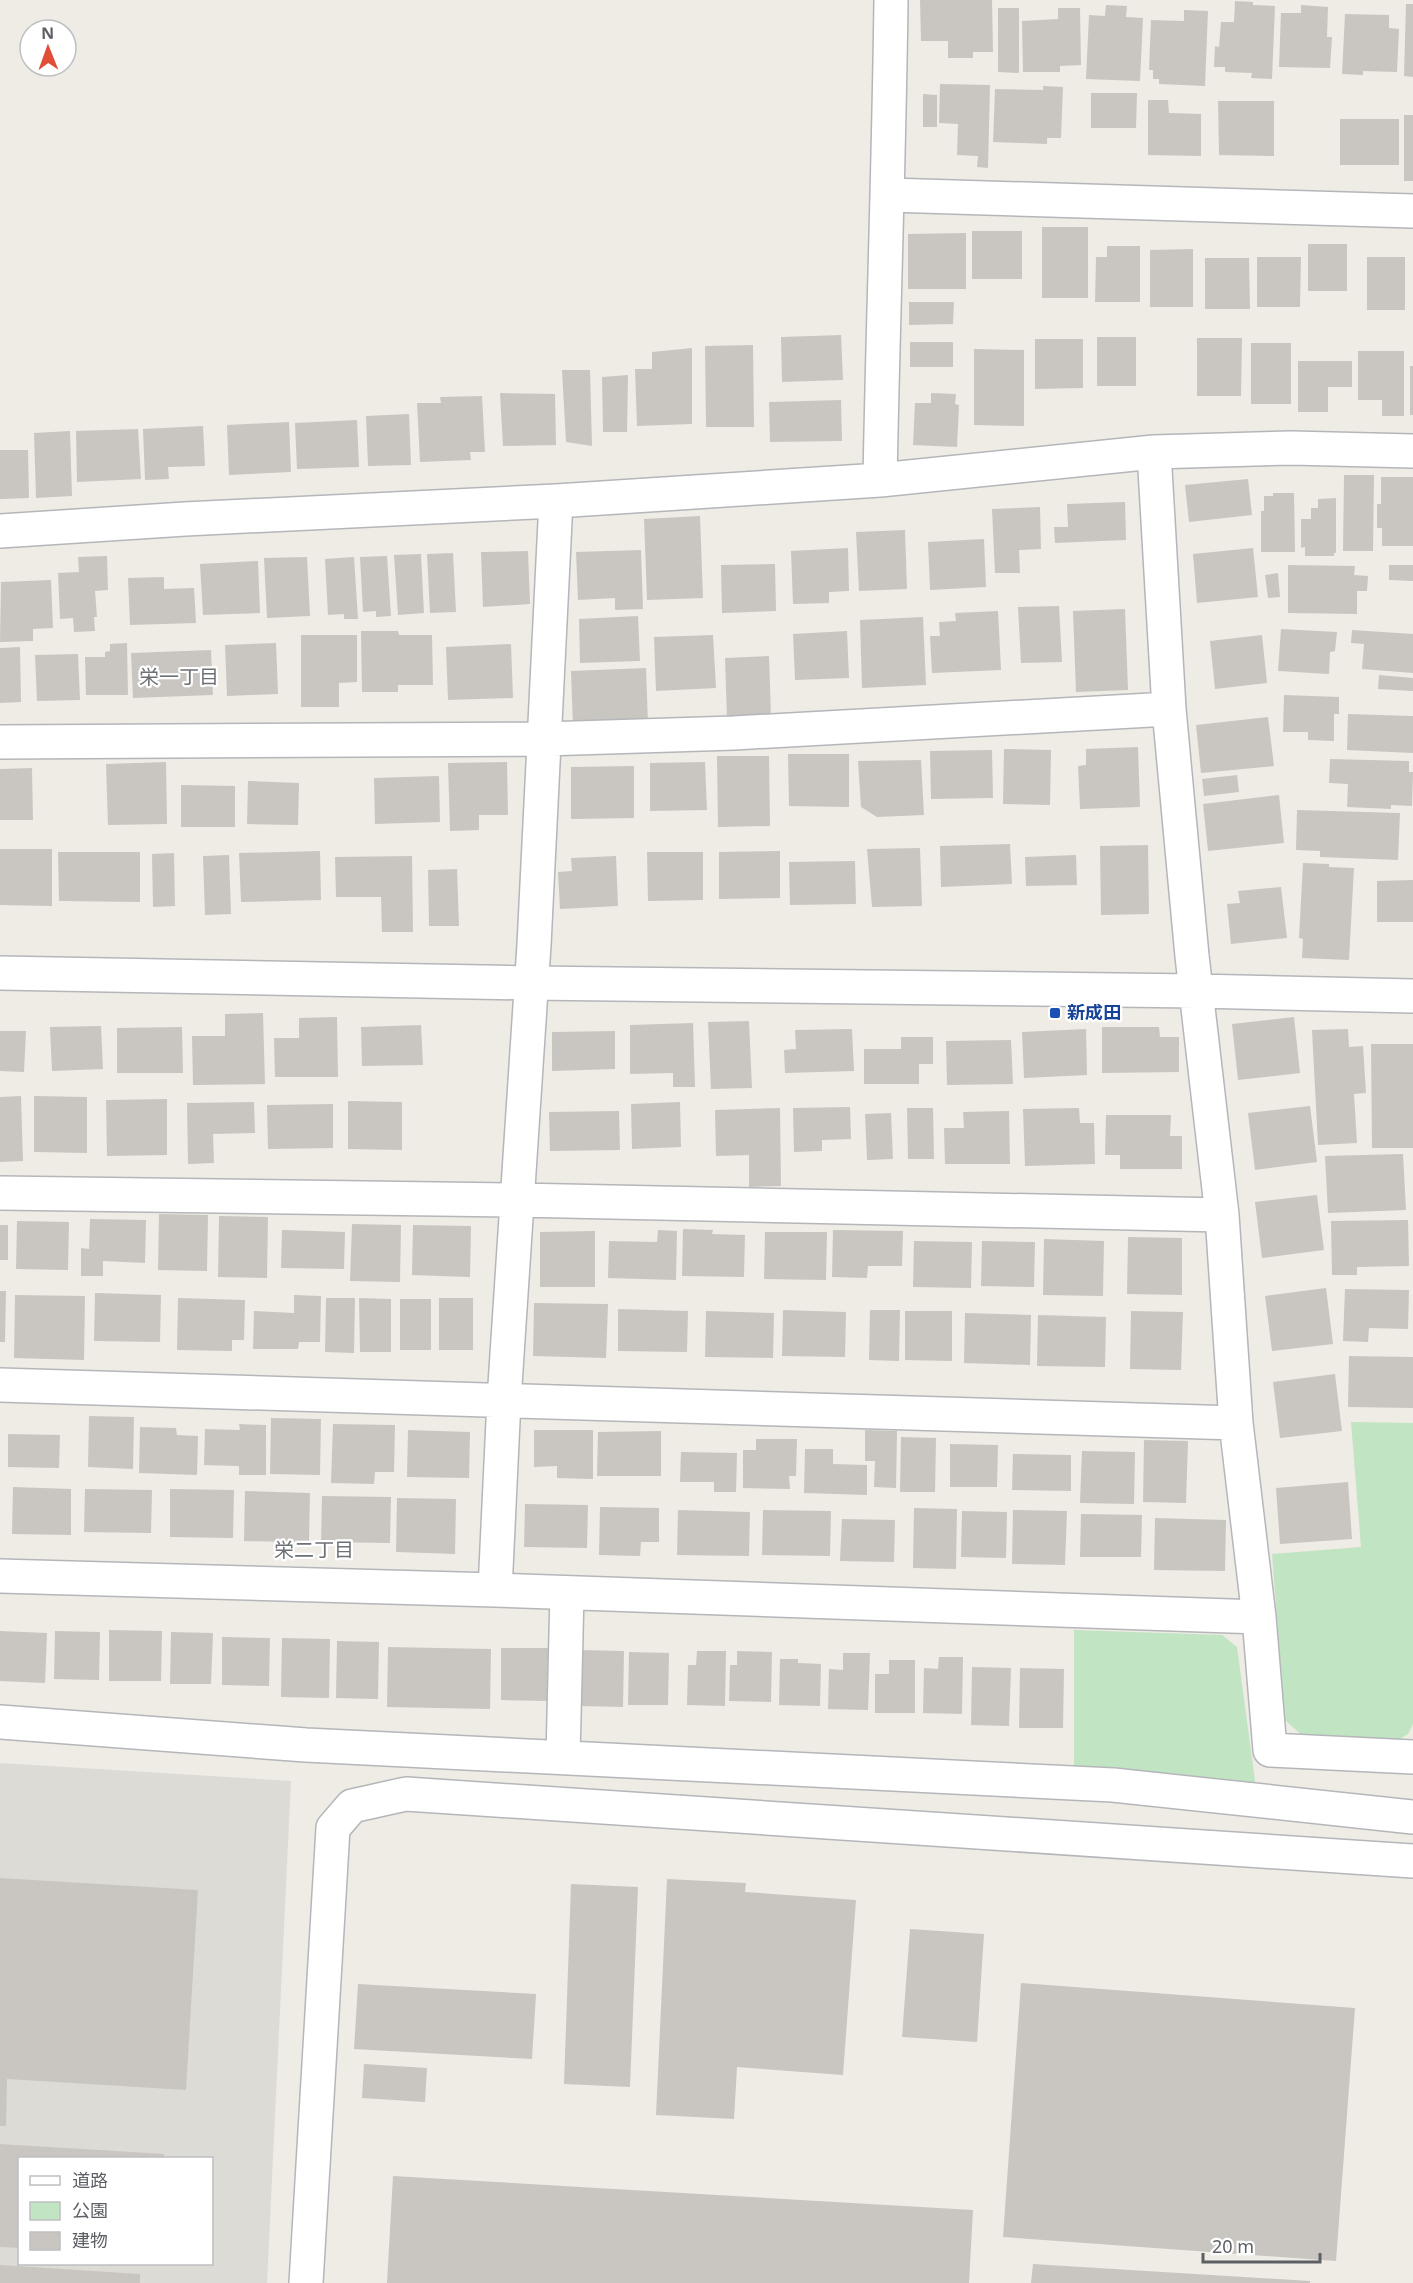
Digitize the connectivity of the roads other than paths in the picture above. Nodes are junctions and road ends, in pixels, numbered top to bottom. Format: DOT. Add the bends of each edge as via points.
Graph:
graph roads {
  1 [pos="891,0"];
  2 [pos="889,195"];
  3 [pos="1413,211"];
  4 [pos="1413,451"];
  5 [pos="1154,452"];
  6 [pos="880,480"];
  7 [pos="556,501"];
  8 [pos="0,531"];
  9 [pos="1169,709"];
  10 [pos="544,739"];
  11 [pos="0,742"];
  12 [pos="0,973"];
  13 [pos="530,983"];
  14 [pos="1196,991"];
  15 [pos="1413,996"];
  16 [pos="0,1193"];
  17 [pos="518,1200"];
  18 [pos="1222,1215"];
  19 [pos="0,1385"];
  20 [pos="504,1400"];
  21 [pos="1236,1423"];
  22 [pos="0,1576"];
  23 [pos="495,1590"];
  24 [pos="567,1593"];
  25 [pos="1258,1617"];
  26 [pos="0,1722"];
  27 [pos="563,1757"];
  28 [pos="1413,1757"];
  29 [pos="1413,1817"];
  30 [pos="1413,1861"];
  31 [pos="306,2283"];
  1 -- 2 [label="street"];
  2 -- 3 [label="street"];
  2 -- 6 [label="street"];
  4 -- 5 [label="street" via="1291,448"];
  5 -- 6 [label="street"];
  5 -- 9 [label="street"];
  6 -- 7 [label="street"];
  7 -- 8 [label="street"];
  7 -- 10 [label="street"];
  9 -- 10 [label="street" via="734,733"];
  9 -- 14 [label="street"];
  10 -- 11 [label="street"];
  10 -- 13 [label="street"];
  12 -- 13 [label="street"];
  13 -- 14 [label="street"];
  13 -- 17 [label="street"];
  14 -- 15 [label="street"];
  14 -- 18 [label="street"];
  16 -- 17 [label="street"];
  17 -- 18 [label="street"];
  17 -- 20 [label="street"];
  18 -- 21 [label="street"];
  19 -- 20 [label="street"];
  20 -- 21 [label="street"];
  20 -- 23 [label="street"];
  21 -- 25 [label="street"];
  22 -- 23 [label="street"];
  23 -- 24 [label="street"];
  24 -- 25 [label="street"];
  24 -- 27 [label="street"];
  25 -- 28 [label="street" via="1270,1750"];
  26 -- 27 [label="street" via="306,1745"];
  27 -- 29 [label="street" via="1113,1785"];
  30 -- 31 [label="street" via="406,1794 352,1806 333,1828"];
}
